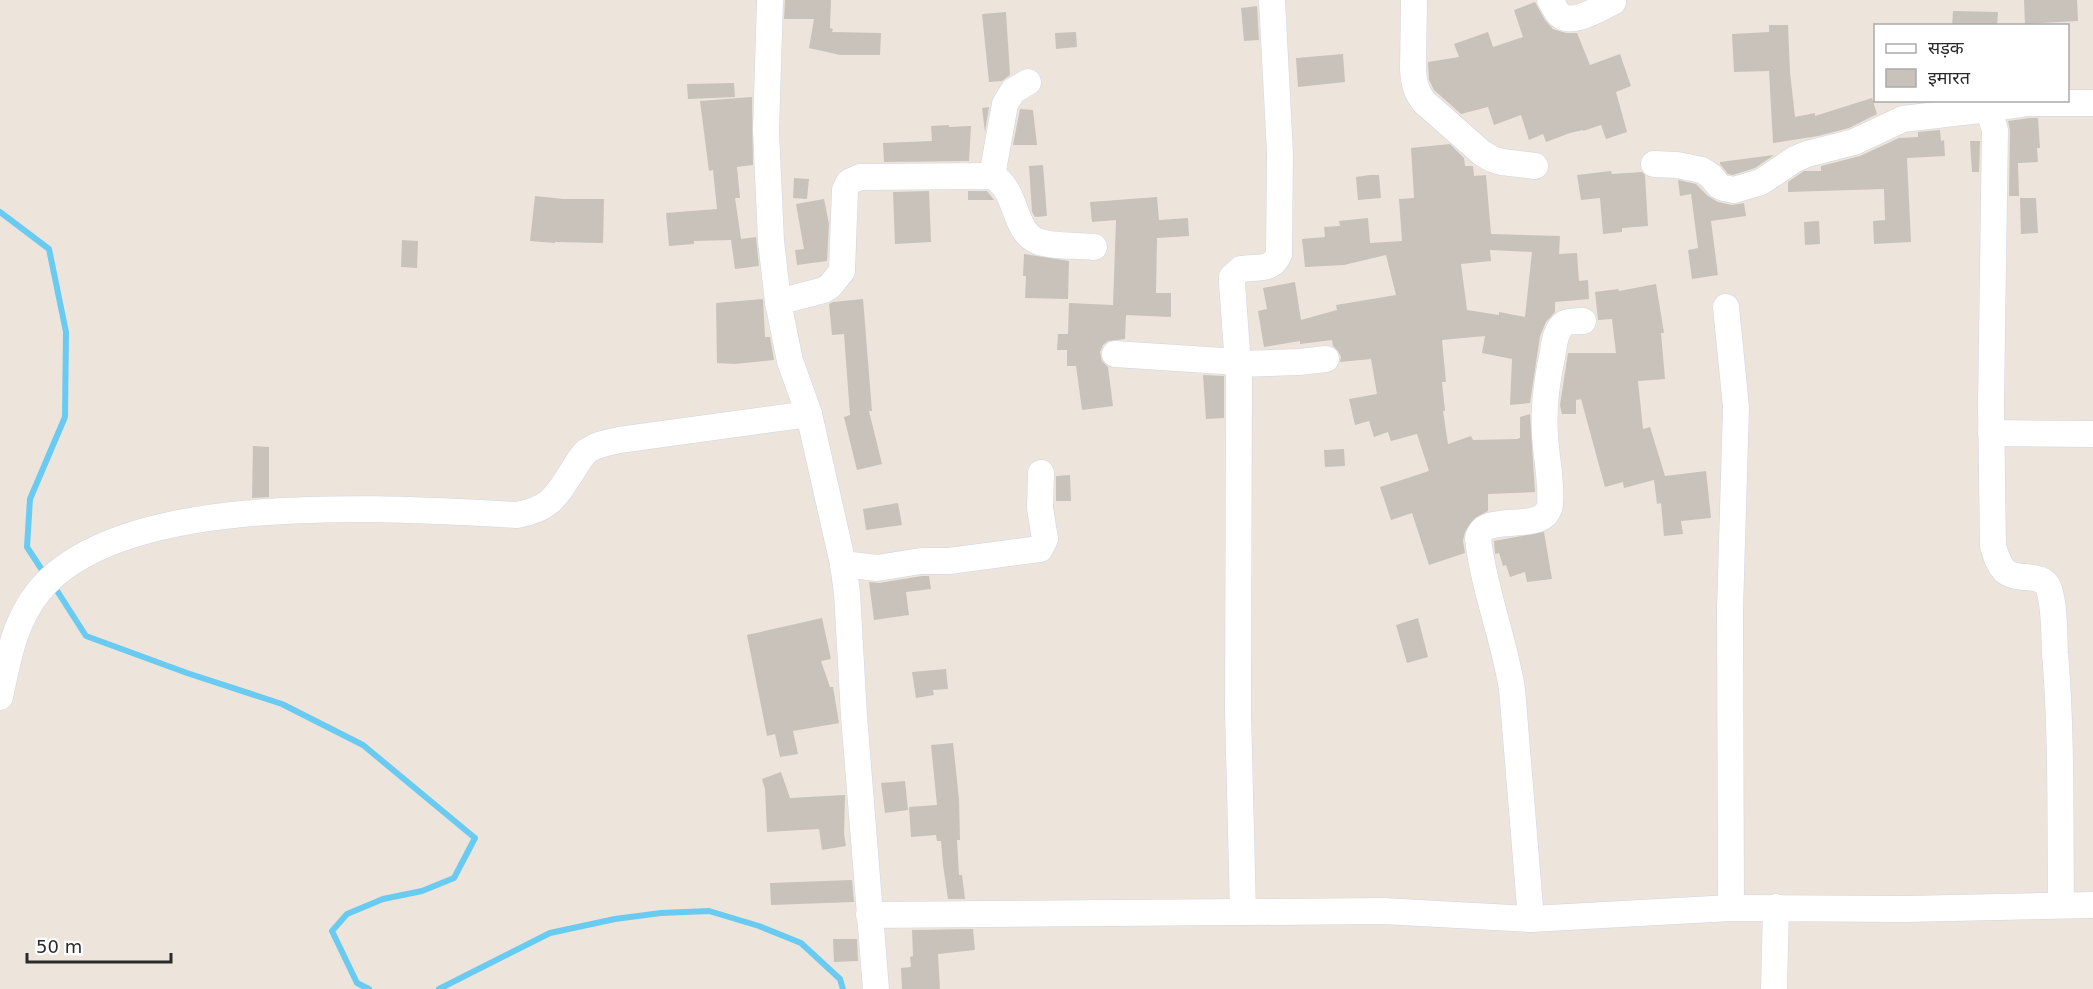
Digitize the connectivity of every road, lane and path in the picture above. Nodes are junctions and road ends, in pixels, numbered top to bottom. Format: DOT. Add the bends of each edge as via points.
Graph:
graph roads {
  1 [pos="770,0"];
  2 [pos="1272,0"];
  3 [pos="1414,0"];
  4 [pos="1551,0"];
  5 [pos="1612,2"];
  6 [pos="1028,82"];
  7 [pos="2093,103"];
  8 [pos="1988,109"];
  9 [pos="1654,164"];
  10 [pos="1534,166"];
  11 [pos="992,176"];
  12 [pos="1094,247"];
  13 [pos="778,302"];
  14 [pos="1726,307"];
  15 [pos="1583,321"];
  16 [pos="1115,354"];
  17 [pos="1326,359"];
  18 [pos="1238,363"];
  19 [pos="809,414"];
  20 [pos="1991,433"];
  21 [pos="2093,434"];
  22 [pos="1041,473"];
  23 [pos="843,564"];
  24 [pos="9,622"];
  25 [pos="0,697"];
  26 [pos="2061,905"];
  27 [pos="2093,905"];
  28 [pos="1731,908"];
  29 [pos="1776,908"];
  30 [pos="1243,912"];
  31 [pos="869,915"];
  32 [pos="1531,920"];
  33 [pos="876,989"];
  34 [pos="1774,989"];
  1 -- 13 [label="street" via="765,132"];
  2 -- 18 [label="street" via="1280,153 1279,254 1272,265 1240,269 1232,277"];
  3 -- 10 [label="street" via="1414,81 1418,95 1482,153 1502,162"];
  4 -- 5 [label="street" via="1558,15 1573,19"];
  6 -- 11 [label="street" via="1013,91 1005,104"];
  7 -- 8 [label="street" via="2028,103"];
  8 -- 9 [label="street" via="1903,119 1854,142 1807,154 1761,182 1734,190 1719,186 1702,170"];
  8 -- 20 [label="street" via="1995,130"];
  11 -- 12 [label="street" via="1003,184 1022,226 1035,240"];
  11 -- 13 [label="street" via="854,178 845,190 842,271 824,290"];
  13 -- 19 [label="street" via="790,362"];
  14 -- 28 [label="street" via="1736,418 1730,610"];
  15 -- 32 [label="street" via="1566,323 1560,328 1549,369 1545,432 1549,510 1542,518 1487,527 1478,539 1508,660"];
  16 -- 18 [label="street"];
  17 -- 18 [label="street"];
  18 -- 30 [label="street" via="1238,711"];
  19 -- 23 [label="street"];
  19 -- 24 [label="street" via="599,445 587,451 554,500 517,515 337,509 273,511 157,528 84,556 59,572"];
  20 -- 21 [label="street"];
  20 -- 26 [label="street" via="1992,534 1997,560 2011,575 2043,581 2051,599 2057,676"];
  22 -- 23 [label="street" via="1040,508 1045,539 1040,549 876,568"];
  23 -- 31 [label="street"];
  24 -- 25 [label="street" via="9,652"];
  26 -- 27 [label="street"];
  26 -- 29 [label="street"];
  28 -- 29 [label="street"];
  28 -- 32 [label="street"];
  29 -- 34 [label="street"];
  30 -- 31 [label="street"];
  30 -- 32 [label="street" via="1383,911"];
  31 -- 33 [label="street"];
}
